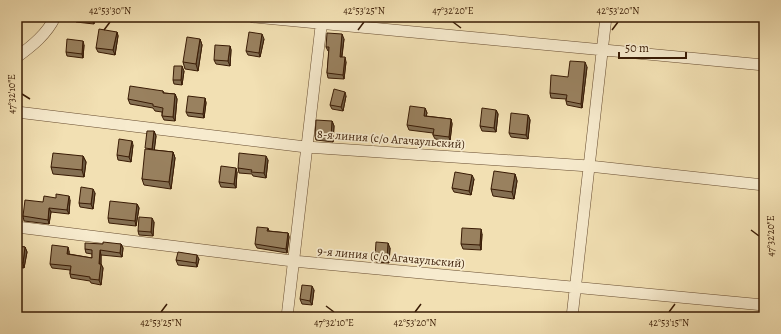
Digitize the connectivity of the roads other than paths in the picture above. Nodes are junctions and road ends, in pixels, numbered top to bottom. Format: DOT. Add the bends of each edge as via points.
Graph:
graph roads {
  1 [pos="55,17"];
  2 [pos="253,17"];
  3 [pos="606,17"];
  4 [pos="322,20"];
  5 [pos="603,51"];
  6 [pos="17,58"];
  7 [pos="764,65"];
  8 [pos="17,112"];
  9 [pos="306,147"];
  10 [pos="589,166"];
  11 [pos="764,185"];
  12 [pos="17,227"];
  13 [pos="293,261"];
  14 [pos="575,287"];
  15 [pos="764,305"];
  16 [pos="287,317"];
  17 [pos="572,317"];
  1 -- 6 [label="street" via="50,27"];
  2 -- 4 [label="street"];
  3 -- 5 [label="street"];
  4 -- 5 [label="street"];
  4 -- 9 [label="street"];
  5 -- 7 [label="street"];
  5 -- 10 [label="street"];
  8 -- 9 [label="street, 8-я линия (с/о Агачаульский)"];
  9 -- 10 [label="street, 8-я линия (с/о Агачаульский)"];
  9 -- 13 [label="street"];
  10 -- 11 [label="street, 8-я линия (с/о Агачаульский)"];
  10 -- 14 [label="street"];
  12 -- 13 [label="street, 9-я линия (с/о Агачаульский)"];
  13 -- 14 [label="street, 9-я линия (с/о Агачаульский)"];
  13 -- 16 [label="street"];
  14 -- 15 [label="street, 9-я линия (с/о Агачаульский)"];
  14 -- 17 [label="street"];
}
